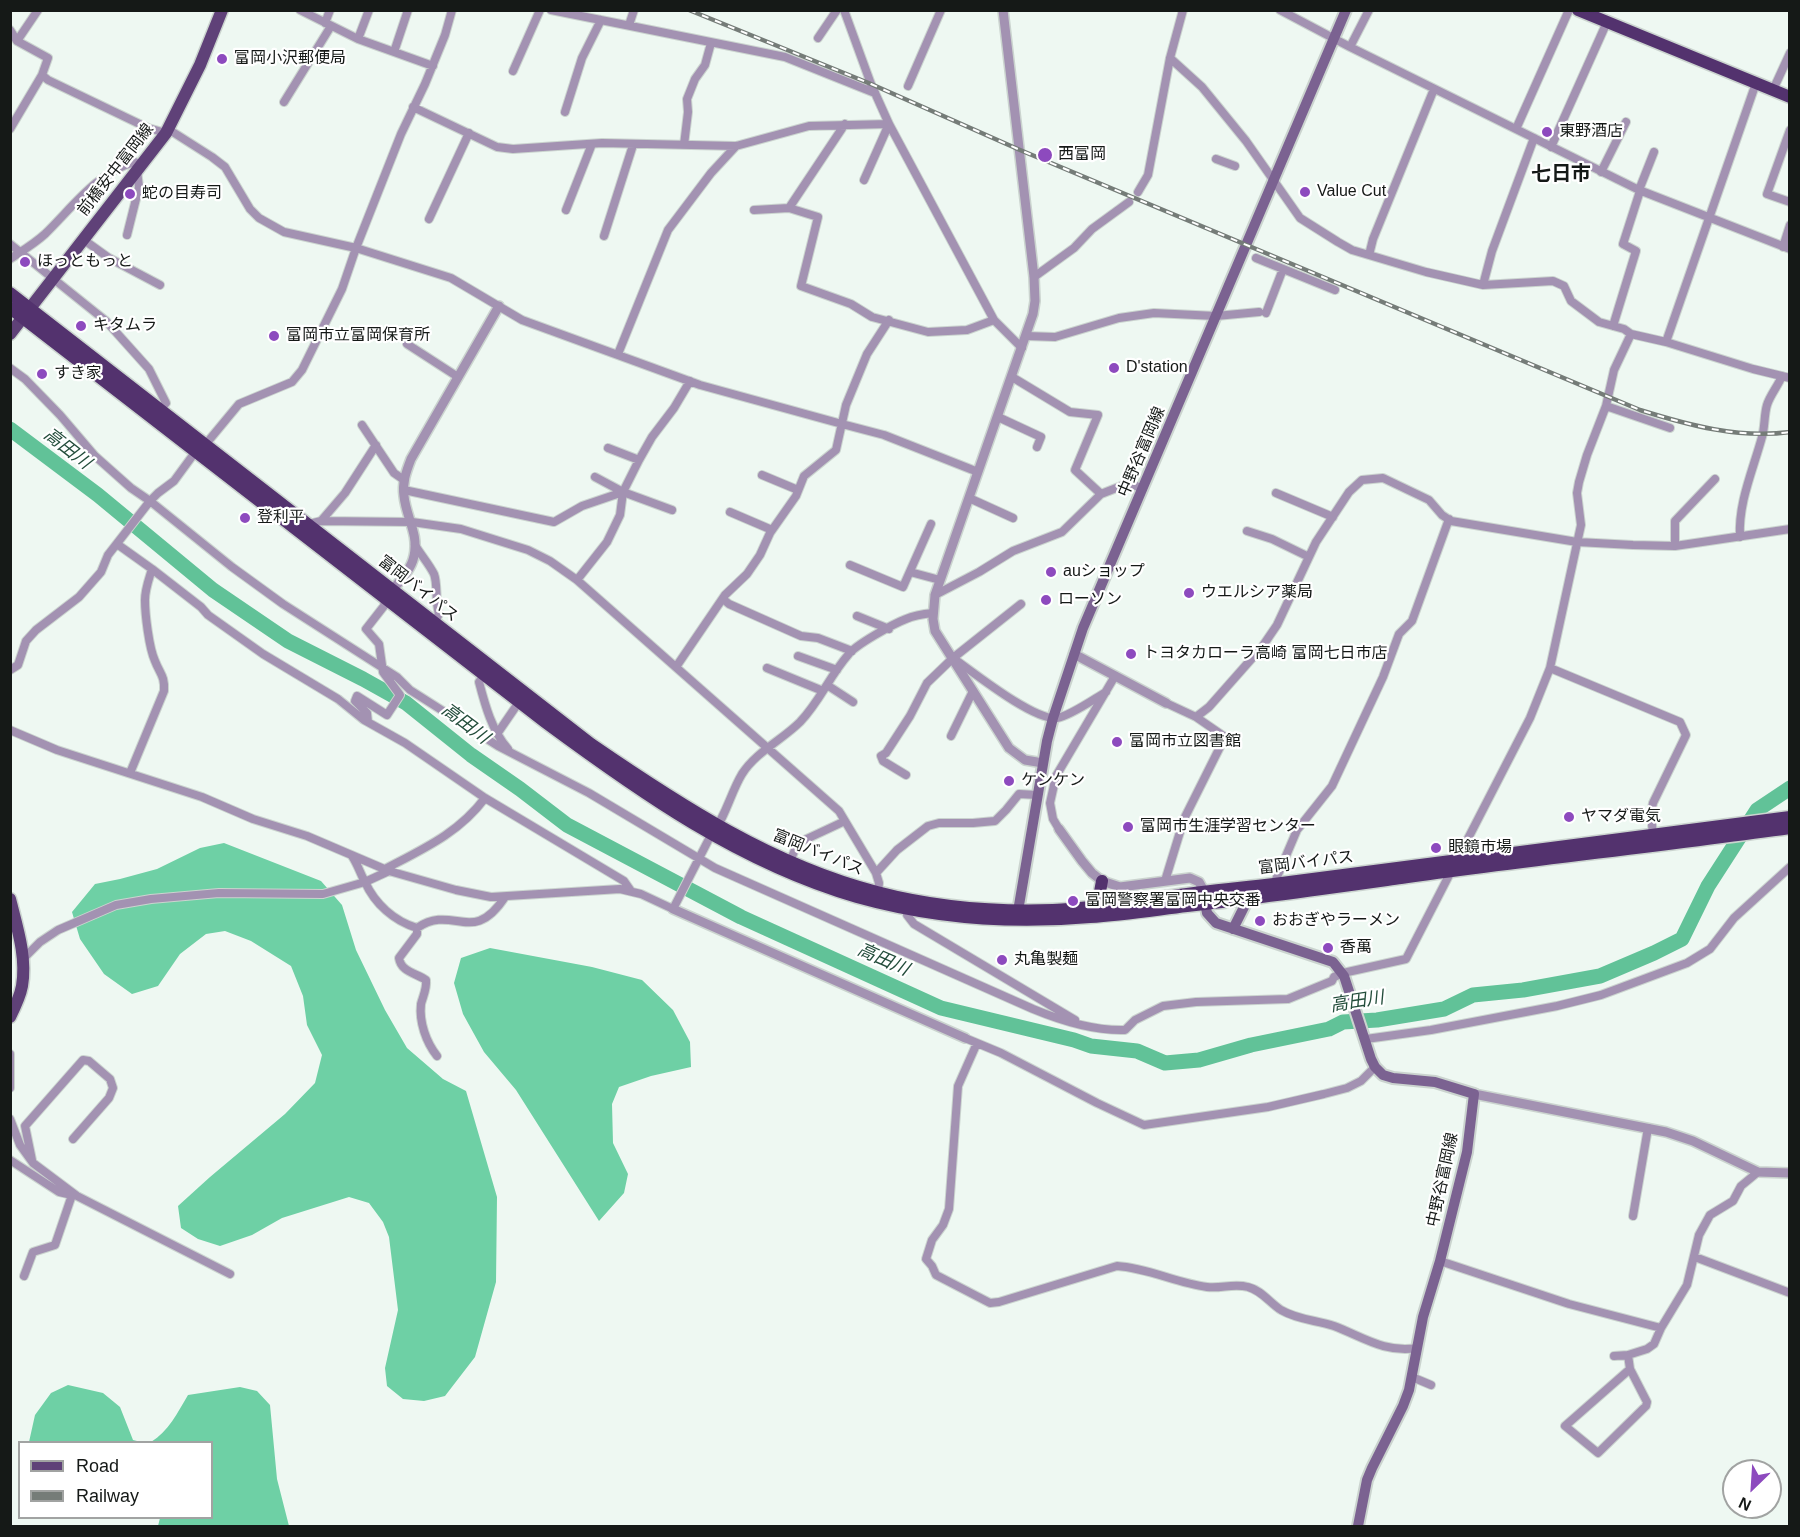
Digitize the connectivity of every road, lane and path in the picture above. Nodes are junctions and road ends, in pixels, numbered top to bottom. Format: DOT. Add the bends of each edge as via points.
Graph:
graph roads {
  1 [pos="38,10"];
  2 [pos="222,10"];
  3 [pos="300,10"];
  4 [pos="330,10"];
  5 [pos="369,10"];
  6 [pos="408,10"];
  7 [pos="452,10"];
  8 [pos="540,10"];
  9 [pos="551,10"];
  10 [pos="634,10"];
  11 [pos="837,10"];
  12 [pos="844,10"];
  13 [pos="941,10"];
  14 [pos="1003,10"];
  15 [pos="1183,10"];
  16 [pos="1280,10"];
  17 [pos="1346,10"];
  18 [pos="1369,10"];
  19 [pos="1569,10"];
  20 [pos="1578,10"];
  21 [pos="1292,13"];
  22 [pos="602,20"];
  23 [pos="1607,22"];
  24 [pos="328,24"];
  25 [pos="629,25"];
  26 [pos="10,30"];
  27 [pos="818,38"];
  28 [pos="358,39"];
  29 [pos="1334,39"];
  30 [pos="16,41"];
  31 [pos="711,43"];
  32 [pos="1350,47"];
  33 [pos="393,52"];
  34 [pos="1790,53"];
  35 [pos="1170,58"];
  36 [pos="433,66"];
  37 [pos="513,71"];
  38 [pos="42,75"];
  39 [pos="1756,83"];
  40 [pos="908,86"];
  41 [pos="1434,89"];
  42 [pos="1773,90"];
  43 [pos="875,93"];
  44 [pos="1790,97"];
  45 [pos="284,102"];
  46 [pos="413,107"];
  47 [pos="565,112"];
  48 [pos="1626,122"];
  49 [pos="844,124"];
  50 [pos="889,124"];
  51 [pos="10,129"];
  52 [pos="1516,129"];
  53 [pos="1790,130"];
  54 [pos="167,131"];
  55 [pos="468,133"];
  56 [pos="1534,138"];
  57 [pos="592,144"];
  58 [pos="633,145"];
  59 [pos="684,146"];
  60 [pos="736,146"];
  61 [pos="1551,147"];
  62 [pos="1654,152"];
  63 [pos="1216,159"];
  64 [pos="1235,166"];
  65 [pos="139,167"];
  66 [pos="1601,172"];
  67 [pos="1274,178"];
  68 [pos="864,180"];
  69 [pos="1640,191"];
  70 [pos="1138,192"];
  71 [pos="1129,202"];
  72 [pos="1790,202"];
  73 [pos="789,208"];
  74 [pos="566,210"];
  75 [pos="754,210"];
  76 [pos="1709,218"];
  77 [pos="429,219"];
  78 [pos="1790,225"];
  79 [pos="127,235"];
  80 [pos="604,236"];
  81 [pos="84,240"];
  82 [pos="10,244"];
  83 [pos="356,248"];
  84 [pos="1786,248"];
  85 [pos="21,252"];
  86 [pos="1369,255"];
  87 [pos="1256,258"];
  88 [pos="10,259"];
  89 [pos="1283,269"];
  90 [pos="1034,277"];
  91 [pos="54,279"];
  92 [pos="160,285"];
  93 [pos="1483,285"];
  94 [pos="1335,290"];
  95 [pos="10,293"];
  96 [pos="499,306"];
  97 [pos="10,308"];
  98 [pos="27,313"];
  99 [pos="1216,316"];
  100 [pos="994,320"];
  101 [pos="889,321"];
  102 [pos="1613,326"];
  103 [pos="10,334"];
  104 [pos="1631,334"];
  105 [pos="1026,336"];
  106 [pos="1666,342"];
  107 [pos="407,344"];
  108 [pos="1022,348"];
  109 [pos="618,354"];
  110 [pos="10,368"];
  111 [pos="458,377"];
  112 [pos="1012,377"];
  113 [pos="1786,377"];
  114 [pos="690,381"];
  115 [pos="1606,406"];
  116 [pos="160,409"];
  117 [pos="998,417"];
  118 [pos="842,424"];
  119 [pos="362,425"];
  120 [pos="1670,428"];
  121 [pos="376,445"];
  122 [pos="1037,447"];
  123 [pos="200,448"];
  124 [pos="608,448"];
  125 [pos="639,460"];
  126 [pos="978,472"];
  127 [pos="762,475"];
  128 [pos="595,477"];
  129 [pos="1715,479"];
  130 [pos="404,485"];
  131 [pos="1143,489"];
  132 [pos="798,490"];
  133 [pos="623,492"];
  134 [pos="1276,493"];
  135 [pos="1101,494"];
  136 [pos="969,498"];
  137 [pos="150,501"];
  138 [pos="672,510"];
  139 [pos="730,512"];
  140 [pos="1333,517"];
  141 [pos="1013,518"];
  142 [pos="1449,519"];
  143 [pos="412,522"];
  144 [pos="315,523"];
  145 [pos="931,524"];
  146 [pos="1790,529"];
  147 [pos="772,530"];
  148 [pos="1247,531"];
  149 [pos="1740,537"];
  150 [pos="1577,542"];
  151 [pos="117,544"];
  152 [pos="415,545"];
  153 [pos="1675,546"];
  154 [pos="1309,557"];
  155 [pos="850,565"];
  156 [pos="152,568"];
  157 [pos="910,572"];
  158 [pos="577,580"];
  159 [pos="940,580"];
  160 [pos="389,594"];
  161 [pos="935,596"];
  162 [pos="723,599"];
  163 [pos="1022,604"];
  164 [pos="933,613"];
  165 [pos="857,616"];
  166 [pos="434,623"];
  167 [pos="889,629"];
  168 [pos="852,651"];
  169 [pos="1074,654"];
  170 [pos="798,656"];
  171 [pos="953,658"];
  172 [pos="676,667"];
  173 [pos="767,668"];
  174 [pos="1550,668"];
  175 [pos="382,669"];
  176 [pos="10,670"];
  177 [pos="837,670"];
  178 [pos="484,675"];
  179 [pos="1115,676"];
  180 [pos="825,688"];
  181 [pos="973,691"];
  182 [pos="1106,692"];
  183 [pos="519,702"];
  184 [pos="853,702"];
  185 [pos="1166,703"];
  186 [pos="1196,717"];
  187 [pos="1053,718"];
  188 [pos="369,722"];
  189 [pos="10,730"];
  190 [pos="497,734"];
  191 [pos="951,736"];
  192 [pos="768,748"];
  193 [pos="511,753"];
  194 [pos="1043,763"];
  195 [pos="130,773"];
  196 [pos="906,775"];
  197 [pos="1037,795"];
  198 [pos="485,798"];
  199 [pos="1790,817"];
  200 [pos="845,821"];
  201 [pos="1790,828"];
  202 [pos="1059,829"];
  203 [pos="715,831"];
  204 [pos="1653,835"];
  205 [pos="351,855"];
  206 [pos="699,858"];
  207 [pos="790,861"];
  208 [pos="1454,866"];
  209 [pos="1790,867"];
  210 [pos="387,870"];
  211 [pos="876,873"];
  212 [pos="1102,881"];
  213 [pos="365,882"];
  214 [pos="1165,882"];
  215 [pos="1274,884"];
  216 [pos="631,891"];
  217 [pos="878,892"];
  218 [pos="505,897"];
  219 [pos="1204,898"];
  220 [pos="10,899"];
  221 [pos="1248,899"];
  222 [pos="674,907"];
  223 [pos="1088,908"];
  224 [pos="908,909"];
  225 [pos="1017,915"];
  226 [pos="417,928"];
  227 [pos="1233,929"];
  228 [pos="23,959"];
  229 [pos="1344,975"];
  230 [pos="10,1017"];
  231 [pos="1084,1026"];
  232 [pos="1365,1037"];
  233 [pos="965,1038"];
  234 [pos="977,1043"];
  235 [pos="10,1054"];
  236 [pos="436,1056"];
  237 [pos="1375,1068"];
  238 [pos="10,1088"];
  239 [pos="1474,1094"];
  240 [pos="10,1119"];
  241 [pos="1648,1128"];
  242 [pos="73,1140"];
  243 [pos="10,1160"];
  244 [pos="33,1163"];
  245 [pos="1758,1172"];
  246 [pos="1790,1173"];
  247 [pos="74,1195"];
  248 [pos="1633,1216"];
  249 [pos="1695,1257"];
  250 [pos="1440,1261"];
  251 [pos="230,1274"];
  252 [pos="24,1276"];
  253 [pos="1790,1293"];
  254 [pos="1661,1328"];
  255 [pos="1417,1348"];
  256 [pos="1628,1355"];
  257 [pos="1614,1356"];
  258 [pos="1630,1369"];
  259 [pos="1412,1377"];
  260 [pos="1431,1385"];
  261 [pos="1358,1527"];
  1 -- 30 [label="street"];
  2 -- 54 [label="main road, 前橋安中富岡線"];
  3 -- 24 [label="street"];
  4 -- 24 [label="street"];
  5 -- 28 [label="street"];
  6 -- 33 [label="street"];
  7 -- 36 [label="street"];
  8 -- 37 [label="street"];
  9 -- 22 [label="street"];
  10 -- 25 [label="street"];
  11 -- 27 [label="street"];
  12 -- 43 [label="street"];
  13 -- 40 [label="street"];
  14 -- 90 [label="street"];
  15 -- 35 [label="street"];
  16 -- 21 [label="street"];
  17 -- 29 [label="main road, 中野谷富岡線"];
  18 -- 32 [label="street"];
  19 -- 52 [label="street"];
  20 -- 23 [label="highway"];
  21 -- 29 [label="street"];
  22 -- 25 [label="street"];
  22 -- 47 [label="street" via="582,58"];
  23 -- 39 [label="highway"];
  23 -- 61 [label="street"];
  24 -- 28 [label="street"];
  24 -- 45 [label="street"];
  25 -- 31 [label="street"];
  26 -- 30 [label="street"];
  28 -- 33 [label="street"];
  29 -- 32 [label="street"];
  29 -- 67 [label="main road, 中野谷富岡線"];
  30 -- 38 [label="street" via="48,58"];
  31 -- 43 [label="street" via="785,57"];
  31 -- 59 [label="street" via="705,65 687,99"];
  32 -- 41 [label="street"];
  33 -- 36 [label="street"];
  34 -- 42 [label="street"];
  35 -- 67 [label="street" via="1202,87"];
  35 -- 70 [label="street" via="1148,175"];
  36 -- 46 [label="street"];
  38 -- 51 [label="street"];
  38 -- 54 [label="street" via="148,128"];
  39 -- 42 [label="highway"];
  39 -- 76 [label="street"];
  41 -- 52 [label="street"];
  41 -- 86 [label="street"];
  42 -- 44 [label="highway"];
  43 -- 50 [label="street"];
  46 -- 55 [label="street"];
  46 -- 83 [label="street"];
  48 -- 66 [label="street"];
  49 -- 50 [label="street"];
  49 -- 60 [label="street" via="809,126"];
  49 -- 73 [label="street"];
  50 -- 68 [label="street"];
  50 -- 100 [label="street"];
  52 -- 56 [label="street"];
  53 -- 72 [label="street" via="1767,194"];
  54 -- 65 [label="main road, 前橋安中富岡線"];
  54 -- 83 [label="street" via="225,167 259,218 291,234"];
  55 -- 57 [label="street" via="497,147 513,149"];
  55 -- 77 [label="street"];
  56 -- 61 [label="street"];
  56 -- 93 [label="street"];
  57 -- 58 [label="street"];
  57 -- 74 [label="street"];
  58 -- 59 [label="street"];
  58 -- 80 [label="street"];
  59 -- 60 [label="street"];
  60 -- 109 [label="street" via="668,230"];
  61 -- 66 [label="street"];
  62 -- 69 [label="street"];
  63 -- 64 [label="street"];
  65 -- 79 [label="street" via="139,187"];
  65 -- 81 [label="main road, 前橋安中富岡線"];
  65 -- 85 [label="street" via="135,162 122,165 99,180 44,235"];
  66 -- 69 [label="street"];
  67 -- 86 [label="street" via="1300,218 1338,242"];
  67 -- 99 [label="main road, 中野谷富岡線"];
  69 -- 76 [label="street"];
  69 -- 102 [label="street" via="1623,244 1636,250"];
  71 -- 90 [label="street"];
  73 -- 75 [label="street"];
  73 -- 101 [label="street" via="818,217 801,286"];
  76 -- 84 [label="street"];
  76 -- 106 [label="street"];
  78 -- 84 [label="street"];
  81 -- 91 [label="main road, 前橋安中富岡線"];
  81 -- 92 [label="street"];
  82 -- 85 [label="street"];
  83 -- 96 [label="street" via="451,278"];
  83 -- 123 [label="street" via="335,307 302,370 292,382 239,404"];
  85 -- 88 [label="street"];
  85 -- 91 [label="street"];
  86 -- 93 [label="street"];
  87 -- 89 [label="street"];
  89 -- 94 [label="street"];
  89 -- 99 [label="street" via="1262,313"];
  90 -- 105 [label="street" via="1035,302"];
  91 -- 98 [label="main road, 前橋安中富岡線"];
  91 -- 116 [label="street" via="106,321 149,369 166,403"];
  93 -- 102 [label="street" via="1553,280 1564,286 1571,301 1599,322"];
  95 -- 98 [label="highway, 富岡バイパス"];
  96 -- 109 [label="street" via="522,320"];
  96 -- 111 [label="street"];
  97 -- 98 [label="highway, 富岡バイパス"];
  98 -- 103 [label="main road, 前橋安中富岡線"];
  98 -- 116 [label="highway, 富岡バイパス"];
  98 -- 123 [label="highway, 富岡バイパス"];
  99 -- 105 [label="street" via="1154,313 1119,318 1055,337"];
  99 -- 131 [label="main road, 中野谷富岡線"];
  100 -- 101 [label="street" via="967,330 927,332"];
  100 -- 108 [label="street"];
  101 -- 118 [label="street" via="867,354"];
  102 -- 104 [label="street"];
  104 -- 106 [label="street"];
  104 -- 115 [label="street" via="1614,370"];
  105 -- 108 [label="street"];
  106 -- 113 [label="street"];
  107 -- 111 [label="street"];
  108 -- 112 [label="street"];
  109 -- 114 [label="street"];
  110 -- 137 [label="street" via="49,403 95,456"];
  111 -- 130 [label="street" via="411,459"];
  112 -- 117 [label="street"];
  112 -- 135 [label="street" via="1070,412 1098,415 1075,470"];
  113 -- 149 [label="street" via="1767,404 1763,434 1742,504"];
  114 -- 118 [label="street"];
  114 -- 125 [label="street"];
  115 -- 120 [label="street"];
  115 -- 150 [label="street" via="1579,482 1581,525"];
  116 -- 123 [label="highway, 富岡バイパス"];
  117 -- 122 [label="street" via="1041,437"];
  117 -- 126 [label="street"];
  118 -- 126 [label="street" via="885,435"];
  118 -- 132 [label="street" via="836,450 804,476"];
  119 -- 121 [label="street"];
  121 -- 130 [label="street"];
  121 -- 144 [label="street" via="345,493"];
  123 -- 137 [label="street" via="174,481"];
  123 -- 144 [label="highway, 富岡バイパス"];
  123 -- 160 [label="highway, 富岡バイパス"];
  124 -- 125 [label="street"];
  125 -- 133 [label="street"];
  126 -- 136 [label="street"];
  127 -- 132 [label="street"];
  128 -- 133 [label="street"];
  129 -- 153 [label="street" via="1674,521"];
  130 -- 133 [label="street" via="554,522 582,506"];
  130 -- 143 [label="street"];
  131 -- 135 [label="street" via="1129,483"];
  131 -- 169 [label="main road, 中野谷富岡線"];
  132 -- 147 [label="street"];
  133 -- 138 [label="street"];
  133 -- 158 [label="street" via="620,515 607,542"];
  134 -- 140 [label="street"];
  135 -- 161 [label="street" via="1062,532 1013,550"];
  136 -- 141 [label="street"];
  136 -- 159 [label="street"];
  137 -- 151 [label="street"];
  137 -- 175 [label="street" via="231,567"];
  139 -- 147 [label="street"];
  140 -- 142 [label="street" via="1362,480 1383,478 1429,500"];
  140 -- 154 [label="street"];
  142 -- 150 [label="street"];
  142 -- 215 [label="street" via="1412,621 1399,634 1332,786 1296,830"];
  143 -- 144 [label="street"];
  143 -- 152 [label="street"];
  143 -- 158 [label="street" via="461,529 528,550"];
  144 -- 160 [label="highway, 富岡バイパス"];
  145 -- 157 [label="street"];
  146 -- 149 [label="street"];
  147 -- 162 [label="street" via="747,574"];
  148 -- 154 [label="street"];
  149 -- 153 [label="street"];
  150 -- 153 [label="street"];
  150 -- 174 [label="street"];
  151 -- 156 [label="street"];
  151 -- 176 [label="street" via="101,572 79,597 31,635 18,665"];
  152 -- 160 [label="street" via="410,567"];
  152 -- 166 [label="street" via="436,582 439,614"];
  154 -- 186 [label="street" via="1277,625 1209,707"];
  155 -- 157 [label="street" via="903,587"];
  156 -- 188 [label="street" via="208,615"];
  156 -- 195 [label="street" via="145,601 151,649 165,679 164,691"];
  157 -- 159 [label="street"];
  158 -- 172 [label="street"];
  159 -- 161 [label="street"];
  160 -- 166 [label="highway, 富岡バイパス"];
  160 -- 175 [label="street" via="366,629 379,644"];
  160 -- 178 [label="highway, 富岡バイパス"];
  161 -- 164 [label="street"];
  162 -- 168 [label="street" via="801,636"];
  162 -- 172 [label="street"];
  163 -- 171 [label="street"];
  164 -- 167 [label="street" via="905,619"];
  164 -- 171 [label="street" via="935,630"];
  165 -- 167 [label="street"];
  166 -- 203 [label="highway, 富岡バイパス" via="591,744"];
  167 -- 168 [label="street"];
  168 -- 177 [label="street"];
  169 -- 179 [label="street"];
  169 -- 187 [label="main road, 中野谷富岡線"];
  170 -- 177 [label="street"];
  171 -- 181 [label="street"];
  171 -- 187 [label="street" via="1024,707"];
  171 -- 196 [label="street" via="927,683 910,716 881,756"];
  172 -- 192 [label="street"];
  173 -- 180 [label="street"];
  174 -- 204 [label="street" via="1680,722 1686,735 1653,803"];
  174 -- 208 [label="street" via="1530,718"];
  175 -- 188 [label="street" via="400,695 387,715 357,696 355,701 367,713"];
  175 -- 193 [label="street"];
  177 -- 180 [label="street"];
  178 -- 183 [label="highway, 富岡バイパス"];
  178 -- 190 [label="street" via="479,682"];
  179 -- 182 [label="street"];
  179 -- 185 [label="street"];
  180 -- 184 [label="street"];
  180 -- 192 [label="street" via="817,704 798,724"];
  181 -- 191 [label="street"];
  181 -- 194 [label="street" via="1009,748 1025,760"];
  182 -- 187 [label="street"];
  182 -- 202 [label="street" via="1054,782 1050,803"];
  183 -- 190 [label="street"];
  183 -- 203 [label="highway, 富岡バイパス" via="669,810"];
  185 -- 186 [label="street"];
  186 -- 214 [label="street" via="1225,737 1184,819"];
  187 -- 194 [label="main road, 中野谷富岡線"];
  188 -- 198 [label="street"];
  189 -- 195 [label="street"];
  190 -- 193 [label="street"];
  192 -- 200 [label="street" via="839,811"];
  192 -- 203 [label="street" via="742,775"];
  193 -- 206 [label="street" via="589,793"];
  194 -- 197 [label="main road, 中野谷富岡線"];
  195 -- 205 [label="street"];
  197 -- 211 [label="street" via="1019,794 995,821 928,826"];
  197 -- 225 [label="main road, 中野谷富岡線"];
  198 -- 210 [label="street" via="458,827"];
  198 -- 216 [label="street" via="624,881"];
  199 -- 204 [label="highway, 富岡バイパス"];
  200 -- 207 [label="street" via="798,843"];
  200 -- 211 [label="street"];
  201 -- 208 [label="highway, 富岡バイパス"];
  202 -- 212 [label="street"];
  203 -- 206 [label="street"];
  203 -- 207 [label="highway, 富岡バイパス"];
  203 -- 224 [label="highway, 富岡バイパス" via="770,865 812,882"];
  204 -- 208 [label="highway, 富岡バイパス"];
  205 -- 210 [label="street"];
  205 -- 213 [label="street"];
  206 -- 222 [label="street"];
  206 -- 231 [label="street" via="1012,1000"];
  207 -- 217 [label="highway, 富岡バイパス"];
  208 -- 215 [label="highway, 富岡バイパス"];
  208 -- 221 [label="highway, 富岡バイパス"];
  208 -- 229 [label="street" via="1406,959"];
  209 -- 232 [label="street" via="1734,918 1710,949 1687,963 1601,995 1557,1006 1431,1030"];
  210 -- 213 [label="street"];
  210 -- 218 [label="street" via="474,895"];
  211 -- 217 [label="street"];
  212 -- 214 [label="street" via="1120,887"];
  212 -- 223 [label="highway" via="1099,897"];
  213 -- 226 [label="street" via="385,910"];
  213 -- 228 [label="street" via="323,894 219,893 116,905 58,930"];
  214 -- 219 [label="street" via="1190,878 1198,882"];
  215 -- 219 [label="highway, 富岡バイパス"];
  216 -- 218 [label="street"];
  216 -- 222 [label="street"];
  217 -- 225 [label="highway, 富岡バイパス"];
  218 -- 226 [label="street" via="497,909 479,921 434,919"];
  219 -- 221 [label="highway, 富岡バイパス"];
  219 -- 223 [label="highway, 富岡バイパス"];
  219 -- 225 [label="highway, 富岡バイパス" via="1089,918"];
  219 -- 227 [label="main road" via="1212,920"];
  220 -- 228 [label="main road"];
  221 -- 227 [label="main road"];
  222 -- 233 [label="street"];
  223 -- 225 [label="highway, 富岡バイパス"];
  224 -- 225 [label="highway, 富岡バイパス" via="983,919"];
  224 -- 231 [label="street" via="914,924"];
  226 -- 236 [label="street" via="417,934 399,958 403,969 426,980 422,1018 428,1045"];
  227 -- 229 [label="main road" via="1322,957 1333,962"];
  228 -- 230 [label="main road" via="22,988"];
  229 -- 231 [label="street" via="1288,999 1163,1006 1125,1030"];
  229 -- 232 [label="main road"];
  232 -- 237 [label="main road"];
  233 -- 234 [label="street"];
  234 -- 237 [label="street" via="1144,1125 1268,1107 1347,1089"];
  234 -- 255 [label="street" via="958,1086 949,1209 926,1259 936,1275 990,1303 1117,1266 1132,1267 1210,1288 1235,1284 1250,1287 1280,1310 1301,1320 1333,1326 1385,1347"];
  235 -- 238 [label="street"];
  237 -- 239 [label="main road" via="1393,1078 1436,1082"];
  239 -- 241 [label="street"];
  239 -- 250 [label="main road, 中野谷富岡線" via="1467,1152"];
  240 -- 244 [label="street" via="20,1145"];
  241 -- 245 [label="street" via="1693,1141"];
  241 -- 248 [label="street"];
  242 -- 244 [label="street" via="113,1088 110,1079 83,1060 25,1126"];
  243 -- 247 [label="street" via="59,1191"];
  244 -- 247 [label="street"];
  245 -- 246 [label="street"];
  245 -- 249 [label="street" via="1741,1186 1733,1201 1710,1215 1699,1235"];
  247 -- 251 [label="street"];
  247 -- 252 [label="street" via="55,1245 33,1252"];
  249 -- 253 [label="street"];
  249 -- 254 [label="street" via="1687,1285"];
  250 -- 254 [label="street" via="1569,1304"];
  250 -- 255 [label="main road, 中野谷富岡線"];
  254 -- 256 [label="street" via="1654,1344"];
  255 -- 259 [label="main road, 中野谷富岡線"];
  256 -- 257 [label="street"];
  256 -- 258 [label="street"];
  258 -- 258 [label="street" via="1646,1406 1598,1453 1565,1426"];
  259 -- 260 [label="street"];
  259 -- 261 [label="main road, 中野谷富岡線" via="1403,1406 1372,1468"];
}
